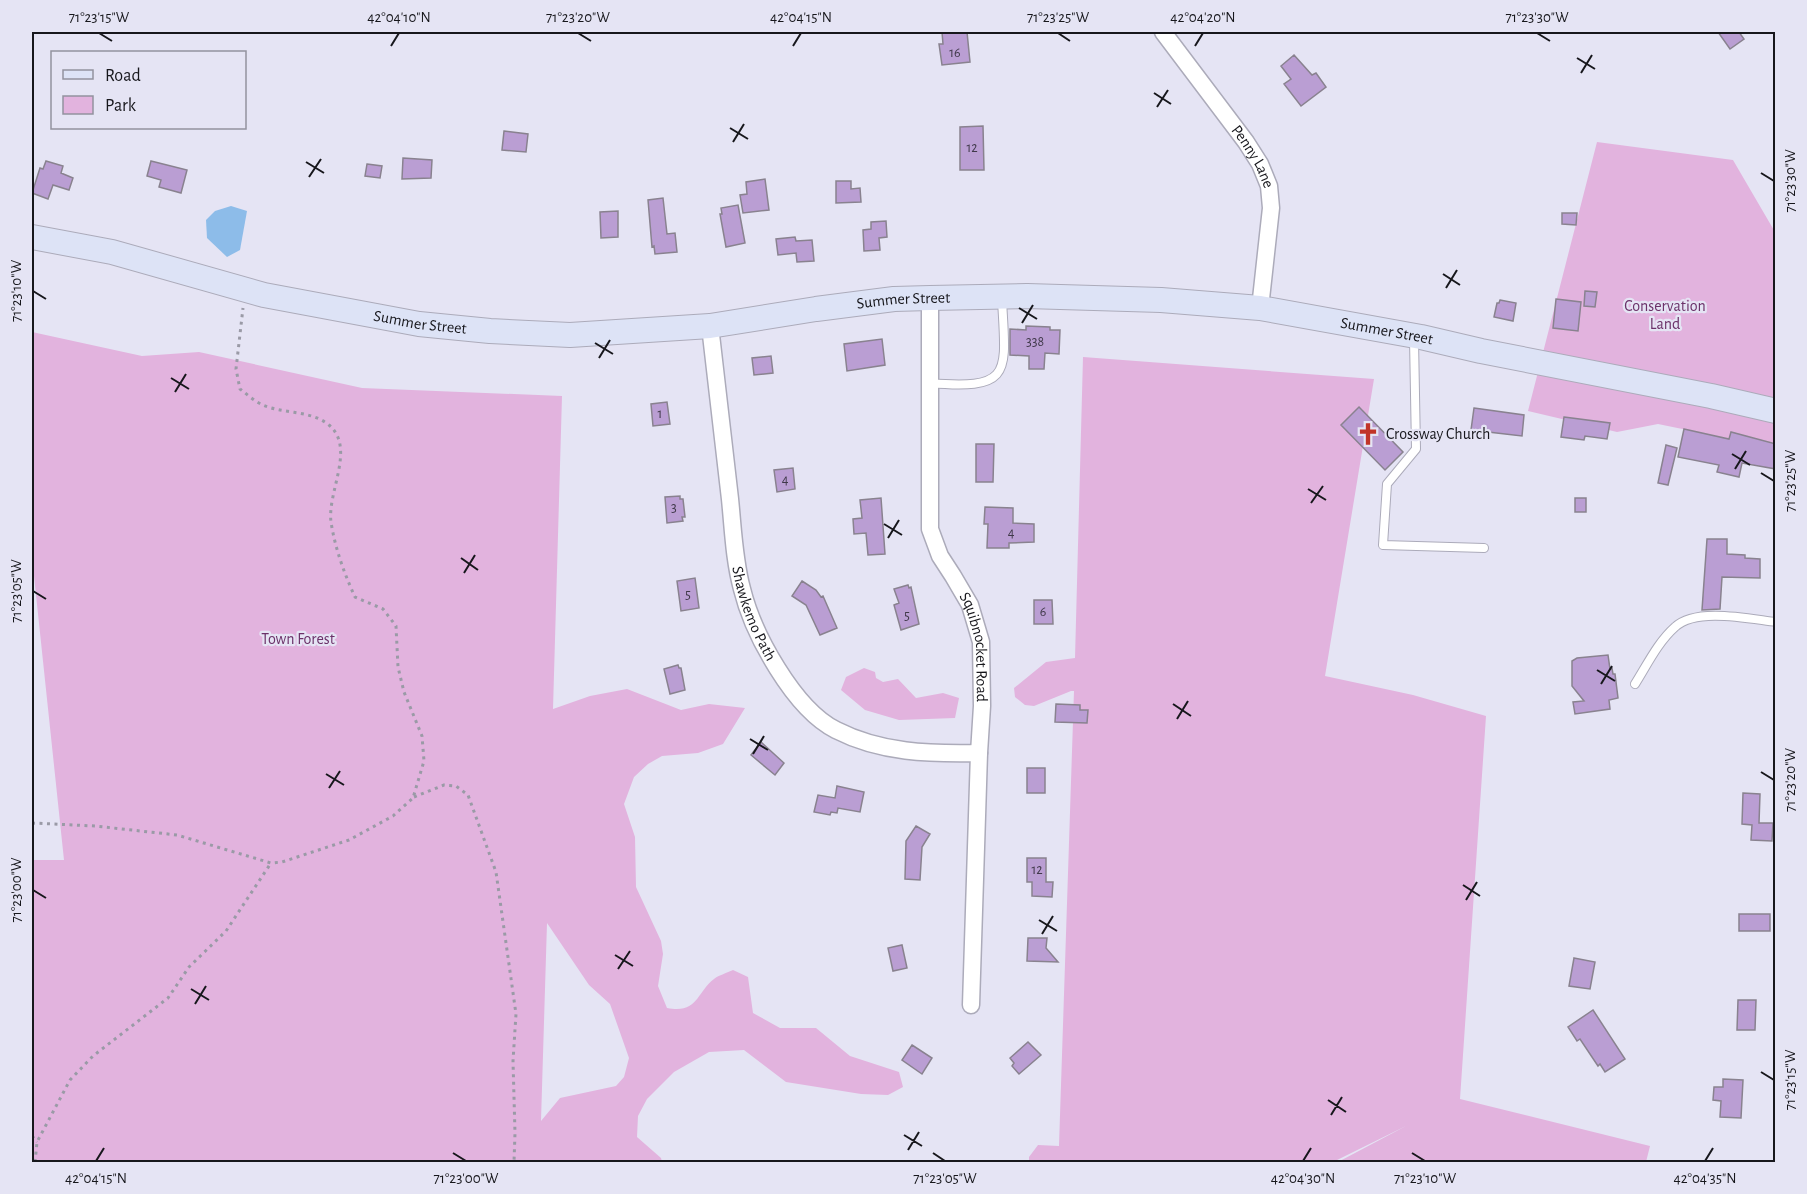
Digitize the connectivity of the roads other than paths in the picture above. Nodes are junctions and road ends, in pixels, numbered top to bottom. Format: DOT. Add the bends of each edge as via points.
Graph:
graph roads {
  1 [pos="1163,32"];
  2 [pos="32,237"];
  3 [pos="1001,296"];
  4 [pos="930,298"];
  5 [pos="1260,308"];
  6 [pos="710,326"];
  7 [pos="1414,336"];
  8 [pos="929,383"];
  9 [pos="1776,411"];
  10 [pos="1484,548"];
  11 [pos="1776,622"];
  12 [pos="1635,684"];
  13 [pos="979,753"];
  14 [pos="971,1005"];
  1 -- 5 [label="street, Penny Lane" via="1246,142 1269,186 1271,208"];
  2 -- 6 [label="main road, Summer Street" via="112,252 245,291 419,324 570,335"];
  3 -- 4 [label="main road, Summer Street"];
  3 -- 5 [label="main road, Summer Street" via="1161,300"];
  3 -- 8 [label="lane" via="1004,358 1000,372 984,384"];
  4 -- 6 [label="main road, Summer Street" via="894,299"];
  4 -- 8 [label="street, Squibnocket Road"];
  5 -- 7 [label="main road, Summer Street"];
  6 -- 13 [label="street, Shawkemo Path" via="742,590 759,635 787,685 810,711 834,729 866,743 932,754"];
  7 -- 9 [label="main road, Summer Street"];
  7 -- 10 [label="lane" via="1416,449 1387,484 1383,545"];
  8 -- 13 [label="street, Squibnocket Road" via="930,529 940,556 970,605 981,642"];
  11 -- 12 [label="lane" via="1726,616 1697,617 1677,624"];
  13 -- 14 [label="street, Squibnocket Road"];
}
